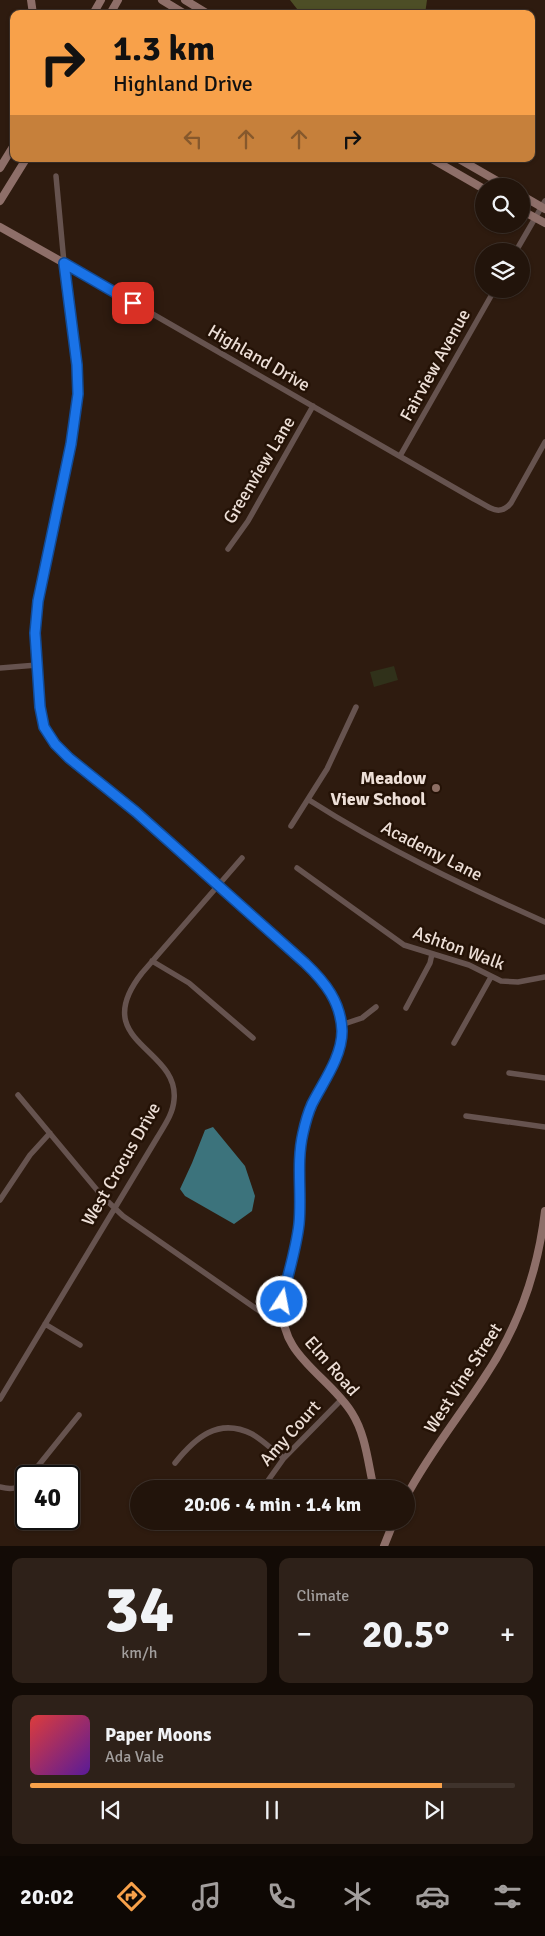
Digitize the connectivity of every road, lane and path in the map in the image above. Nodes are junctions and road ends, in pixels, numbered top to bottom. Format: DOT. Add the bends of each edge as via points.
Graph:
graph roads {
  1 [pos="162,0"];
  2 [pos="185,0"];
  3 [pos="179,10"];
  4 [pos="201,10"];
  5 [pos="10,152"];
  6 [pos="24,162"];
  7 [pos="437,162"];
  8 [pos="464,162"];
  9 [pos="0,168"];
  10 [pos="56,176"];
  11 [pos="492,178"];
  12 [pos="475,184"];
  13 [pos="530,199"];
  14 [pos="0,201"];
  15 [pos="544,206"];
  16 [pos="530,215"];
  17 [pos="535,218"];
  18 [pos="545,223"];
  19 [pos="0,227"];
  20 [pos="521,243"];
  21 [pos="64,263"];
  22 [pos="490,298"];
  23 [pos="313,406"];
  24 [pos="545,442"];
  25 [pos="400,456"];
  26 [pos="228,549"];
  27 [pos="36,665"];
  28 [pos="0,668"];
  29 [pos="356,708"];
  30 [pos="309,800"];
  31 [pos="291,826"];
  32 [pos="242,858"];
  33 [pos="297,868"];
  34 [pos="218,887"];
  35 [pos="545,922"];
  36 [pos="432,954"];
  37 [pos="152,961"];
  38 [pos="491,977"];
  39 [pos="545,977"];
  40 [pos="376,1007"];
  41 [pos="406,1008"];
  42 [pos="342,1025"];
  43 [pos="253,1038"];
  44 [pos="454,1043"];
  45 [pos="509,1073"];
  46 [pos="545,1078"];
  47 [pos="18,1095"];
  48 [pos="466,1116"];
  49 [pos="545,1127"];
  50 [pos="50,1133"];
  51 [pos="0,1200"];
  52 [pos="114,1208"];
  53 [pos="545,1211"];
  54 [pos="284,1320"];
  55 [pos="45,1324"];
  56 [pos="80,1345"];
  57 [pos="0,1399"];
  58 [pos="342,1399"];
  59 [pos="79,1415"];
  60 [pos="284,1458"];
  61 [pos="175,1462"];
  62 [pos="39,1465"];
  63 [pos="268,1480"];
  64 [pos="372,1480"];
  65 [pos="415,1482"];
  66 [pos="0,1487"];
  67 [pos="15,1488"];
  68 [pos="389,1530"];
  69 [pos="384,1546"];
  1 -- 3 [label="street"];
  2 -- 4 [label="street"];
  5 -- 9 [label="street"];
  6 -- 14 [label="street"];
  7 -- 12 [label="street"];
  8 -- 11 [label="street"];
  10 -- 21 [label="street, Elm Road"];
  13 -- 15 [label="street"];
  15 -- 17 [label="street"];
  16 -- 17 [label="street"];
  17 -- 18 [label="street"];
  17 -- 20 [label="street"];
  19 -- 21 [label="street, Highland Drive"];
  21 -- 23 [label="street, Highland Drive"];
  21 -- 27 [label="street, Elm Road" via="78,394 71,444 38,601"];
  22 -- 25 [label="street, Fairview Avenue"];
  23 -- 25 [label="street, Highland Drive"];
  23 -- 26 [label="street, Greenview Lane" via="248,521"];
  24 -- 25 [label="street, Highland Drive" via="511,503 505,510 496,511"];
  27 -- 28 [label="street"];
  27 -- 34 [label="street, Elm Road" via="44,727 55,744"];
  29 -- 30 [label="street"];
  30 -- 31 [label="street"];
  30 -- 35 [label="street, Academy Lane" via="435,872"];
  32 -- 34 [label="street, West Crocus Drive"];
  33 -- 36 [label="street, Ashton Walk" via="404,946"];
  34 -- 37 [label="street, West Crocus Drive"];
  34 -- 42 [label="street, Elm Road" via="319,976 335,999"];
  36 -- 38 [label="street, Ashton Walk" via="470,965"];
  36 -- 41 [label="street"];
  37 -- 43 [label="street" via="189,983"];
  37 -- 52 [label="street, West Crocus Drive" via="133,986 126,1000 125,1015 132,1036 168,1073 174,1087 174,1102 170,1116"];
  38 -- 39 [label="street, Ashton Walk" via="518,982"];
  38 -- 44 [label="street"];
  40 -- 42 [label="street" via="362,1018"];
  42 -- 54 [label="street, Elm Road" via="335,1061 312,1104 303,1133 299,1224 282,1302"];
  45 -- 46 [label="street"];
  47 -- 50 [label="street"];
  48 -- 49 [label="street"];
  50 -- 51 [label="street" via="30,1155"];
  50 -- 52 [label="street"];
  52 -- 54 [label="street" via="271,1319"];
  52 -- 55 [label="street, West Crocus Drive"];
  53 -- 65 [label="street, West Vine Street" via="534,1269 514,1326"];
  54 -- 58 [label="street, Elm Road" via="287,1335 299,1355"];
  55 -- 56 [label="street"];
  55 -- 57 [label="street, West Crocus Drive"];
  58 -- 60 [label="street, Amy Court"];
  58 -- 64 [label="street, Elm Road" via="361,1432"];
  59 -- 62 [label="street"];
  60 -- 61 [label="street" via="252,1434 222,1427 196,1440"];
  60 -- 63 [label="street, Amy Court"];
  66 -- 67 [label="street"];
  68 -- 69 [label="street"];
}
